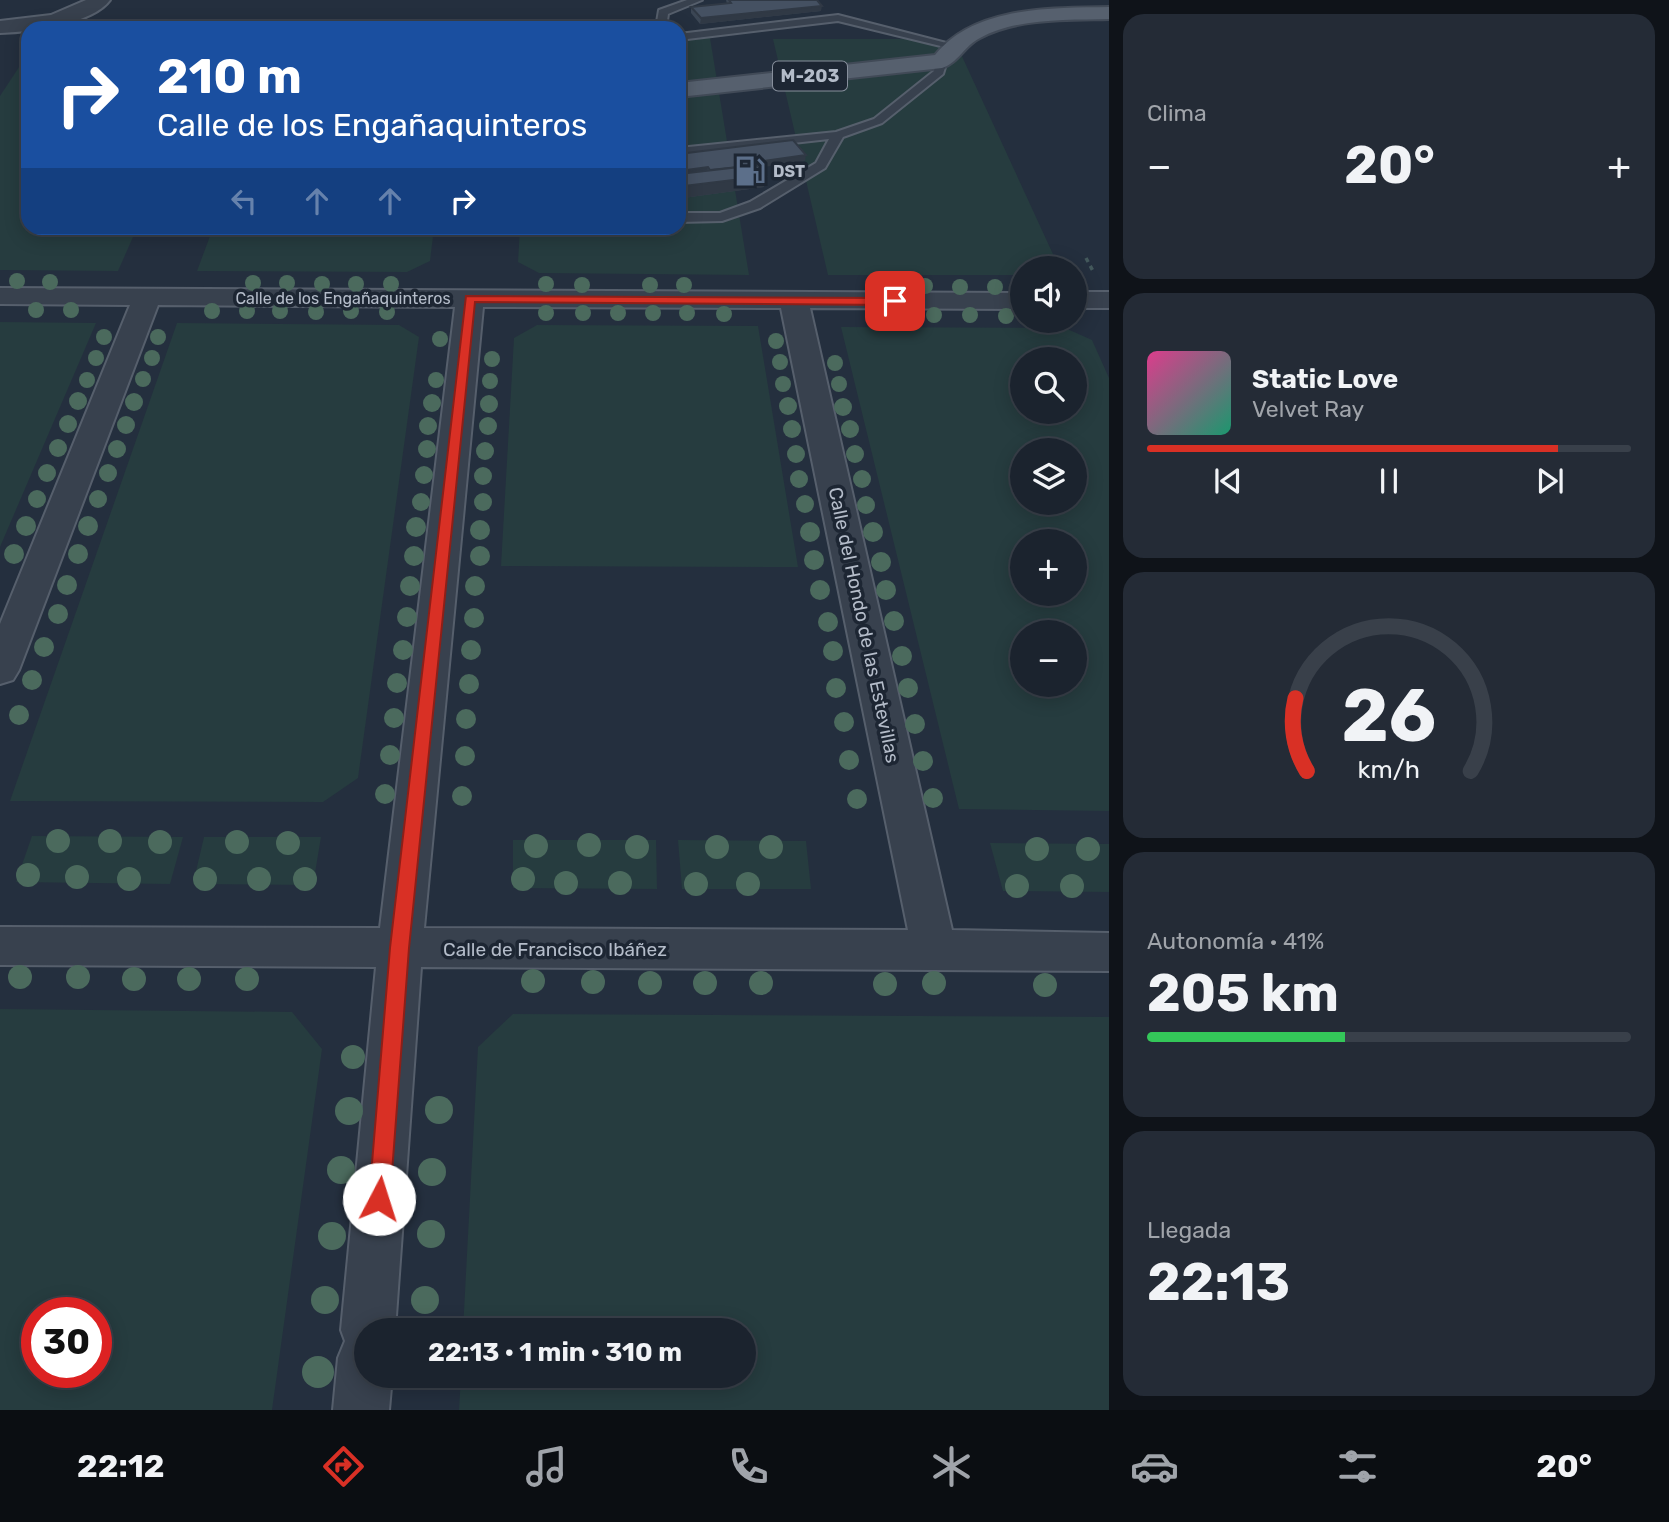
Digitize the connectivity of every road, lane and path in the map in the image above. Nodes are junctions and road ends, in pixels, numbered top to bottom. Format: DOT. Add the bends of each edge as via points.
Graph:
graph roads {
  1 [pos="100,0"];
  2 [pos="697,0"];
  3 [pos="816,9"];
  4 [pos="1109,13"];
  5 [pos="838,18"];
  6 [pos="51,21"];
  7 [pos="662,21"];
  8 [pos="21,25"];
  9 [pos="0,27"];
  10 [pos="686,36"];
  11 [pos="947,54"];
  12 [pos="686,89"];
  13 [pos="838,135"];
  14 [pos="686,151"];
  15 [pos="686,219"];
  16 [pos="0,296"];
  17 [pos="147,297"];
  18 [pos="470,299"];
  19 [pos="1010,300"];
  20 [pos="1087,300"];
  21 [pos="1109,300"];
  22 [pos="794,301"];
  23 [pos="0,670"];
  24 [pos="0,946"];
  25 [pos="400,948"];
  26 [pos="934,949"];
  27 [pos="1109,952"];
  28 [pos="369,1318"];
  29 [pos="363,1388"];
  30 [pos="361,1410"];
  1 -- 6 [label="street"];
  2 -- 7 [label="lane" via="663,12"];
  3 -- 5 [label="lane"];
  4 -- 11 [label="main road, M-203" via="1037,18 978,30"];
  5 -- 10 [label="lane"];
  5 -- 11 [label="lane"];
  8 -- 9 [label="street"];
  11 -- 12 [label="main road, M-203"];
  11 -- 13 [label="lane" via="939,72 878,121"];
  13 -- 14 [label="lane"];
  13 -- 15 [label="lane" via="821,165 755,205 722,217"];
  16 -- 17 [label="street, Calle de los Engañaquinteros"];
  17 -- 18 [label="street, Calle de los Engañaquinteros"];
  17 -- 23 [label="street"];
  18 -- 22 [label="street, Calle de los Engañaquinteros"];
  18 -- 25 [label="street"];
  19 -- 22 [label="street, Calle de los Engañaquinteros"];
  20 -- 21 [label="street"];
  22 -- 26 [label="street, Calle del Hondo de las Estevillas"];
  24 -- 25 [label="street, Calle de Francisco Ibáñez"];
  25 -- 26 [label="street, Calle de Francisco Ibáñez"];
  25 -- 28 [label="street"];
  26 -- 27 [label="street, Calle de Francisco Ibáñez"];
  29 -- 30 [label="street"];
}
